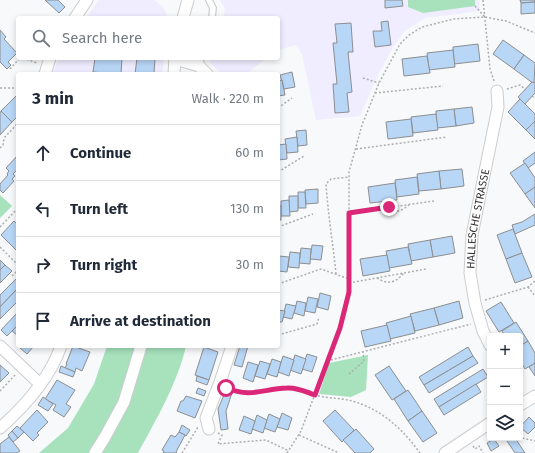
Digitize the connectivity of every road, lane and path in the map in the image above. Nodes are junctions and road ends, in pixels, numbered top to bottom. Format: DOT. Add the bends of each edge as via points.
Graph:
graph roads {
  1 [pos="88,0"];
  2 [pos="209,0"];
  3 [pos="483,0"];
  4 [pos="184,1"];
  5 [pos="475,6"];
  6 [pos="76,16"];
  7 [pos="183,16"];
  8 [pos="212,16"];
  9 [pos="485,17"];
  10 [pos="535,33"];
  11 [pos="18,60"];
  12 [pos="29,60"];
  13 [pos="175,60"];
  14 [pos="179,60"];
  15 [pos="47,66"];
  16 [pos="202,66"];
  17 [pos="10,69"];
  18 [pos="174,72"];
  19 [pos="363,78"];
  20 [pos="379,83"];
  21 [pos="443,86"];
  22 [pos="0,88"];
  23 [pos="16,88"];
  24 [pos="526,90"];
  25 [pos="498,91"];
  26 [pos="375,93"];
  27 [pos="532,96"];
  28 [pos="292,98"];
  29 [pos="535,98"];
  30 [pos="280,107"];
  31 [pos="16,125"];
  32 [pos="447,137"];
  33 [pos="0,148"];
  34 [pos="355,149"];
  35 [pos="304,156"];
  36 [pos="280,171"];
  37 [pos="349,177"];
  38 [pos="434,201"];
  39 [pos="408,205"];
  40 [pos="389,207"];
  41 [pos="16,210"];
  42 [pos="349,213"];
  43 [pos="313,214"];
  44 [pos="280,226"];
  45 [pos="0,227"];
  46 [pos="0,248"];
  47 [pos="16,263"];
  48 [pos="426,269"];
  49 [pos="16,272"];
  50 [pos="404,273"];
  51 [pos="336,274"];
  52 [pos="12,276"];
  53 [pos="377,278"];
  54 [pos="349,279"];
  55 [pos="535,281"];
  56 [pos="280,283"];
  57 [pos="349,283"];
  58 [pos="528,287"];
  59 [pos="535,296"];
  60 [pos="475,303"];
  61 [pos="319,317"];
  62 [pos="480,322"];
  63 [pos="280,334"];
  64 [pos="487,338"];
  65 [pos="0,346"];
  66 [pos="60,348"];
  67 [pos="140,348"];
  68 [pos="231,348"];
  69 [pos="363,352"];
  70 [pos="328,361"];
  71 [pos="349,374"];
  72 [pos="16,375"];
  73 [pos="40,384"];
  74 [pos="226,388"];
  75 [pos="0,391"];
  76 [pos="315,395"];
  77 [pos="535,396"];
  78 [pos="523,401"];
  79 [pos="207,423"];
  80 [pos="487,425"];
  81 [pos="0,428"];
  82 [pos="222,435"];
  83 [pos="299,435"];
  84 [pos="523,438"];
  85 [pos="535,441"];
  86 [pos="475,449"];
  87 [pos="289,451"];
  88 [pos="95,453"];
  89 [pos="182,453"];
  90 [pos="286,453"];
  91 [pos="339,453"];
  92 [pos="420,453"];
  93 [pos="445,453"];
  94 [pos="483,453"];
  1 -- 6 [label="street"];
  2 -- 8 [label="lane" via="213,8"];
  3 -- 9 [label="path"];
  4 -- 7 [label="street"];
  5 -- 9 [label="path"];
  9 -- 10 [label="path" via="506,21"];
  9 -- 20 [label="path" via="453,19 422,27 409,34 400,44"];
  9 -- 25 [label="path" via="490,69"];
  11 -- 17 [label="path"];
  12 -- 15 [label="path"];
  13 -- 18 [label="street"];
  14 -- 16 [label="street"];
  19 -- 20 [label="path"];
  20 -- 26 [label="path"];
  21 -- 26 [label="path"];
  22 -- 23 [label="path"];
  24 -- 25 [label="path" via="520,85"];
  25 -- 60 [label="street, HALLESCHE STRASSE" via="498,107 472,235 470,273"];
  26 -- 34 [label="path"];
  27 -- 29 [label="path"];
  28 -- 30 [label="path"];
  31 -- 33 [label="path" via="4,138"];
  32 -- 34 [label="path"];
  34 -- 37 [label="path"];
  35 -- 36 [label="path"];
  37 -- 42 [label="path"];
  37 -- 51 [label="path" via="331,179 326,184"];
  38 -- 39 [label="path"];
  39 -- 40 [label="path"];
  39 -- 40 [label="path" via="399,211"];
  40 -- 42 [label="path"];
  41 -- 45 [label="path"];
  42 -- 54 [label="path"];
  43 -- 44 [label="path"];
  46 -- 47 [label="path"];
  48 -- 50 [label="path"];
  49 -- 52 [label="path"];
  50 -- 53 [label="path"];
  50 -- 53 [label="path" via="391,283"];
  51 -- 54 [label="path"];
  51 -- 56 [label="path" via="321,269"];
  53 -- 57 [label="path"];
  54 -- 57 [label="path"];
  55 -- 58 [label="path"];
  57 -- 70 [label="path" via="340,328"];
  58 -- 59 [label="path"];
  58 -- 60 [label="path"];
  60 -- 62 [label="street, HALLESCHE STRASSE"];
  61 -- 63 [label="path" via="317,324"];
  62 -- 64 [label="street, HALLESCHE STRASSE"];
  62 -- 69 [label="path"];
  65 -- 73 [label="street"];
  66 -- 73 [label="street"];
  67 -- 88 [label="street" via="124,402"];
  68 -- 79 [label="street"];
  69 -- 70 [label="path"];
  69 -- 71 [label="path" via="364,361"];
  70 -- 76 [label="path"];
  72 -- 75 [label="path"];
  73 -- 81 [label="street" via="18,412"];
  74 -- 76 [label="path" via="236,392 252,393 289,388 301,389"];
  76 -- 83 [label="path"];
  76 -- 92 [label="path" via="349,400 370,408 394,423"];
  77 -- 78 [label="street"];
  79 -- 89 [label="path" via="194,433"];
  80 -- 93 [label="street"];
  82 -- 87 [label="path" via="218,444 266,440"];
  83 -- 87 [label="path"];
  83 -- 91 [label="path"];
  84 -- 85 [label="path"];
  86 -- 94 [label="path" via="479,446"];
  87 -- 90 [label="path"];
}
